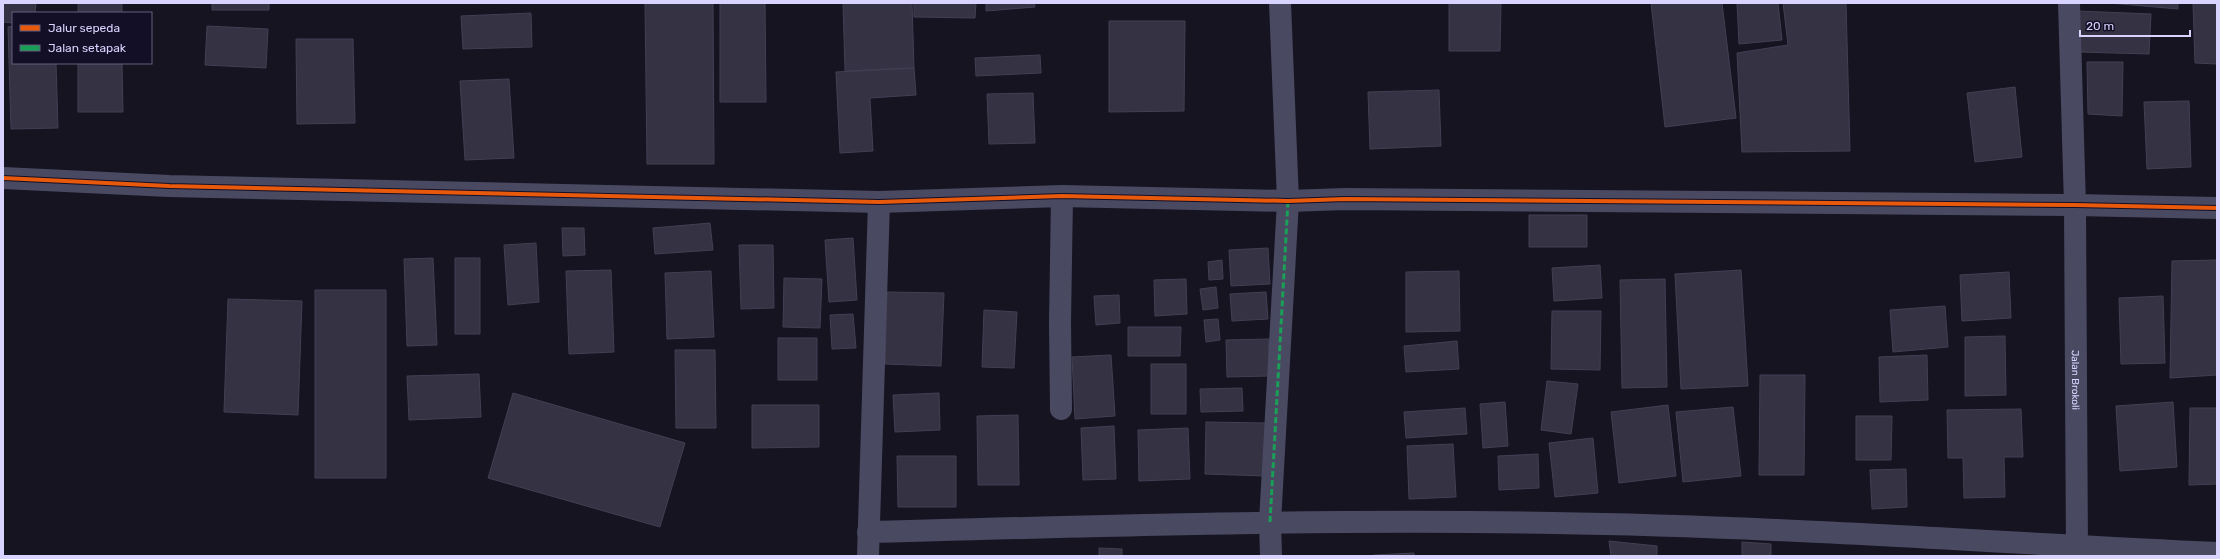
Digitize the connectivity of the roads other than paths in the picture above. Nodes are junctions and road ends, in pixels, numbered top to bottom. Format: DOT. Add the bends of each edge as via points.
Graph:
graph roads {
  1 [pos="1280,3"];
  2 [pos="2070,3"];
  3 [pos="3,178"];
  4 [pos="1062,196"];
  5 [pos="1288,201"];
  6 [pos="879,202"];
  7 [pos="2075,205"];
  8 [pos="2217,208"];
  9 [pos="1061,409"];
  10 [pos="1270,522"];
  11 [pos="868,532"];
  12 [pos="2077,551"];
  13 [pos="2217,553"];
  14 [pos="868,556"];
  15 [pos="1271,556"];
  1 -- 5 [label="street"];
  2 -- 7 [label="street, Jalan Brokoli"];
  3 -- 6 [label="street" via="201,187"];
  4 -- 5 [label="street"];
  4 -- 6 [label="street"];
  4 -- 9 [label="street"];
  5 -- 7 [label="street" via="1344,199"];
  5 -- 10 [label="street"];
  6 -- 11 [label="street"];
  7 -- 8 [label="street"];
  7 -- 12 [label="street, Jalan Brokoli"];
  10 -- 11 [label="street"];
  10 -- 12 [label="street" via="1554,523 1847,534"];
  10 -- 15 [label="street"];
  11 -- 14 [label="street"];
  12 -- 13 [label="street"];
}
